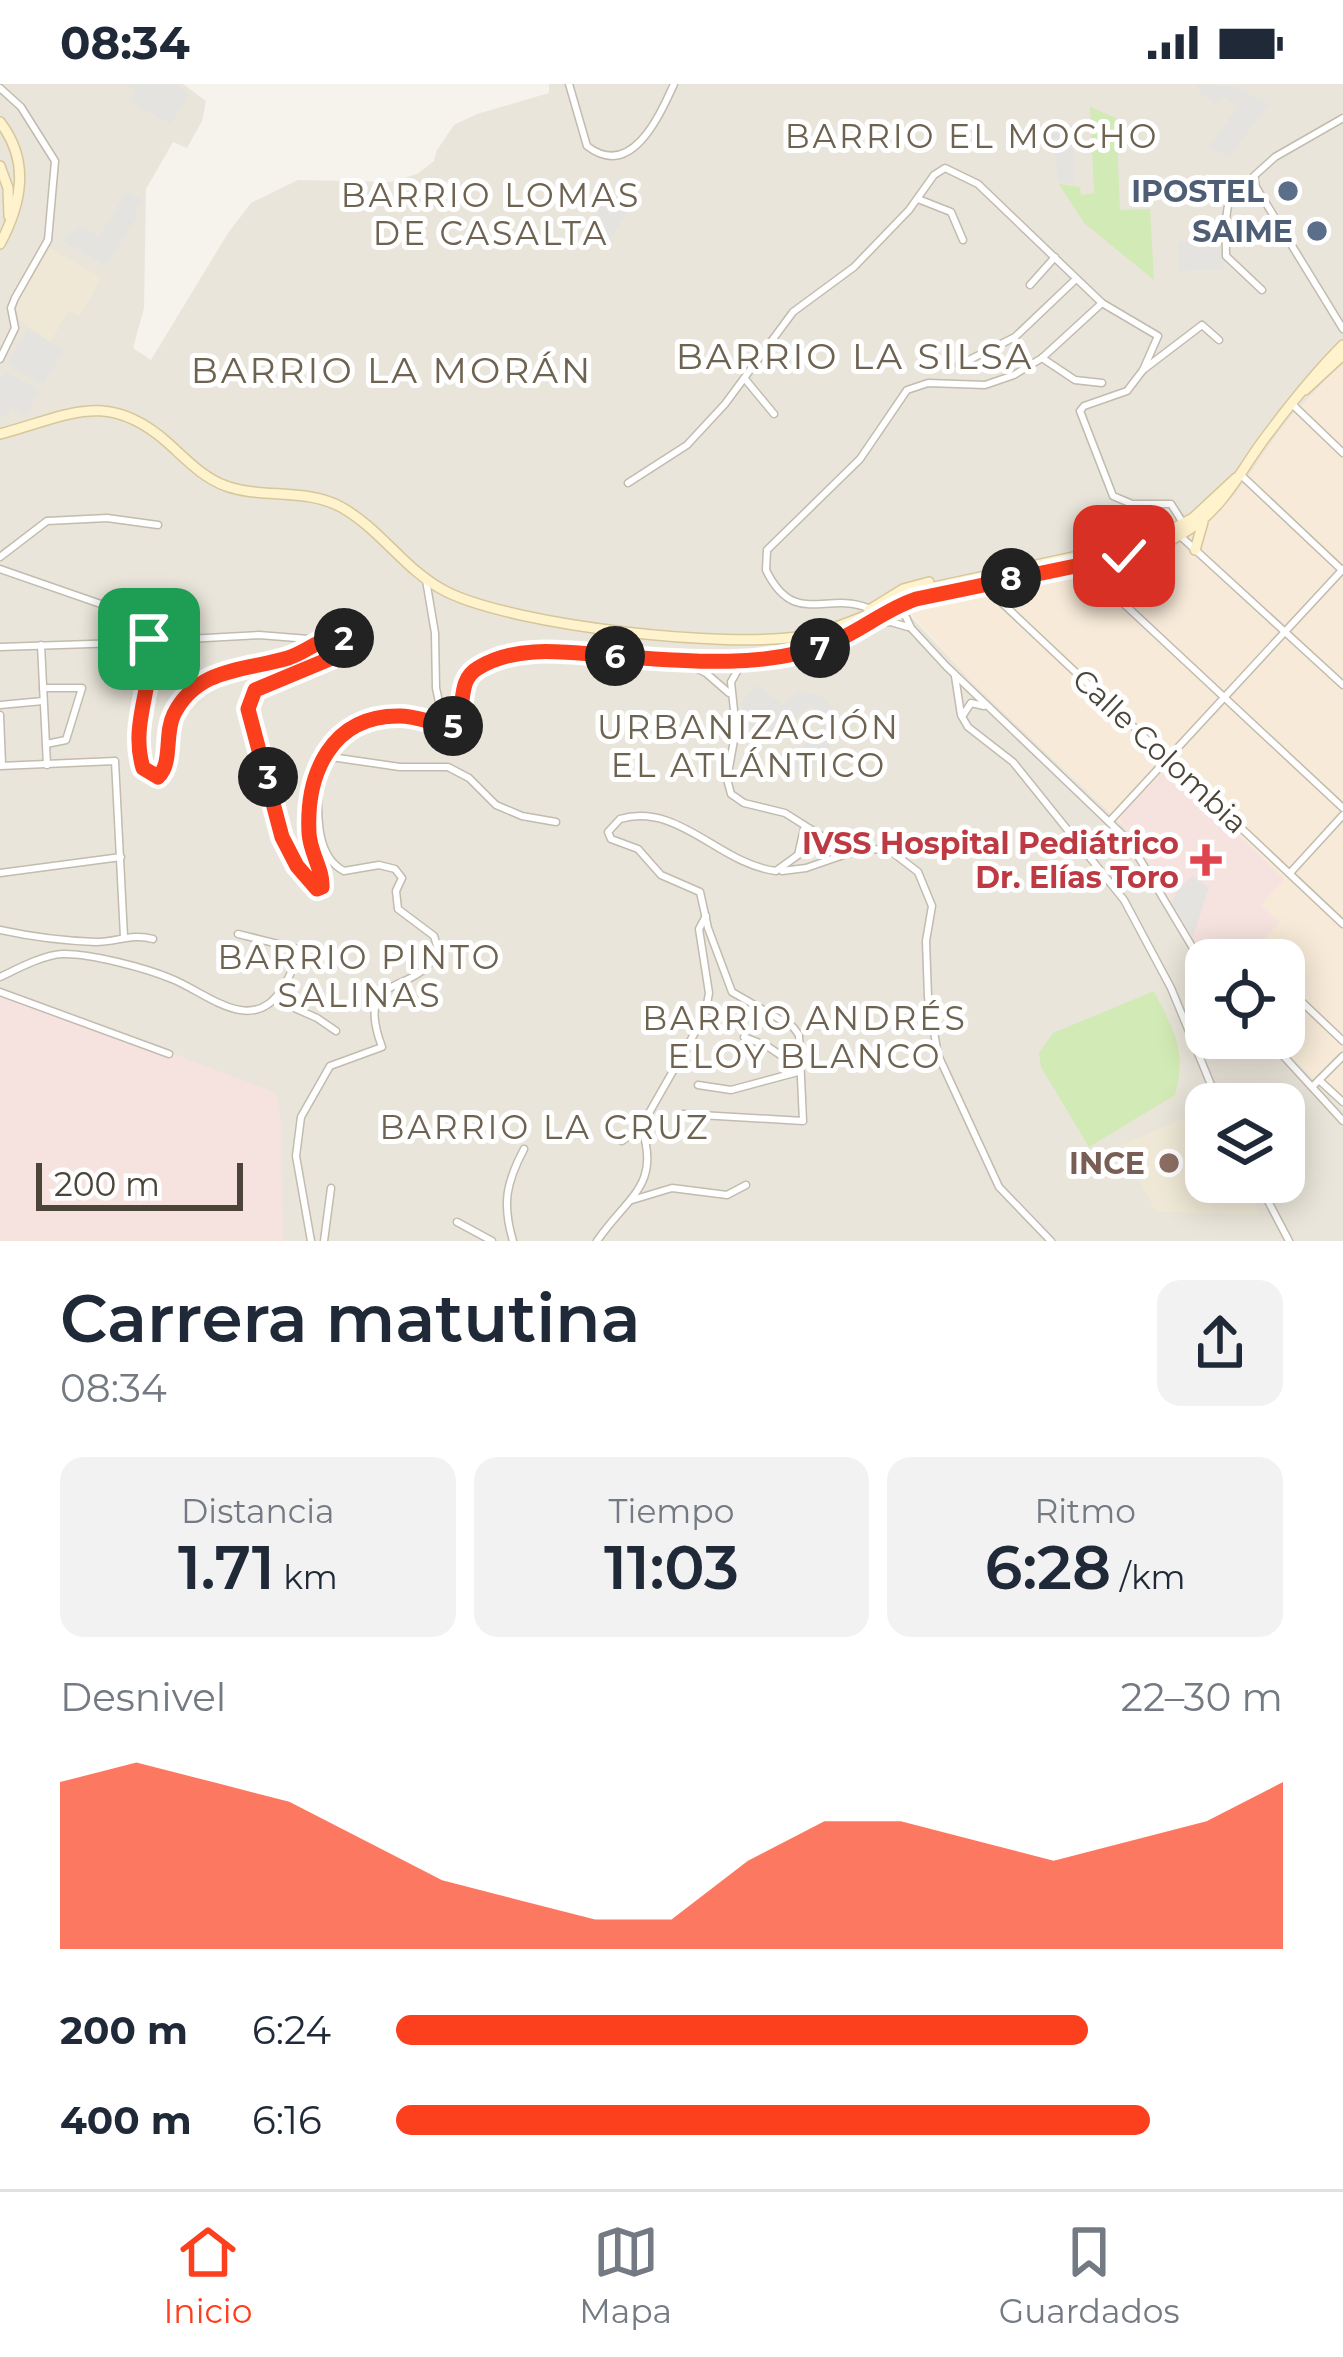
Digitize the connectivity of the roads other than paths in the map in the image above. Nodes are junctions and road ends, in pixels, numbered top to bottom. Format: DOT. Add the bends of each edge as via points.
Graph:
graph roads {
  1 [pos="568,84"];
  2 [pos="674,84"];
  3 [pos="0,88"];
  4 [pos="1343,118"];
  5 [pos="0,122"];
  6 [pos="0,166"];
  7 [pos="1254,177"];
  8 [pos="918,199"];
  9 [pos="9,228"];
  10 [pos="963,240"];
  11 [pos="0,244"];
  12 [pos="1055,257"];
  13 [pos="1076,278"];
  14 [pos="1030,285"];
  15 [pos="1262,290"];
  16 [pos="1102,303"];
  17 [pos="1343,329"];
  18 [pos="1219,340"];
  19 [pos="1343,345"];
  20 [pos="1343,355"];
  21 [pos="1042,358"];
  22 [pos="0,359"];
  23 [pos="959,365"];
  24 [pos="1142,370"];
  25 [pos="745,379"];
  26 [pos="1102,383"];
  27 [pos="1301,393"];
  28 [pos="1292,404"];
  29 [pos="775,414"];
  30 [pos="0,434"];
  31 [pos="1343,453"];
  32 [pos="1241,475"];
  33 [pos="628,483"];
  34 [pos="1208,516"];
  35 [pos="158,525"];
  36 [pos="1179,530"];
  37 [pos="1135,549"];
  38 [pos="1195,550"];
  39 [pos="1124,556"];
  40 [pos="0,557"];
  41 [pos="1084,559"];
  42 [pos="0,569"];
  43 [pos="1343,570"];
  44 [pos="426,580"];
  45 [pos="964,580"];
  46 [pos="981,580"];
  47 [pos="916,585"];
  48 [pos="1108,589"];
  49 [pos="908,602"];
  50 [pos="891,607"];
  51 [pos="870,609"];
  52 [pos="855,621"];
  53 [pos="870,624"];
  54 [pos="910,628"];
  55 [pos="1285,631"];
  56 [pos="169,640"];
  57 [pos="322,640"];
  58 [pos="150,642"];
  59 [pos="41,645"];
  60 [pos="0,647"];
  61 [pos="770,656"];
  62 [pos="678,660"];
  63 [pos="955,676"];
  64 [pos="1343,685"];
  65 [pos="43,688"];
  66 [pos="1222,696"];
  67 [pos="733,698"];
  68 [pos="43,700"];
  69 [pos="0,705"];
  70 [pos="991,709"];
  71 [pos="0,715"];
  72 [pos="962,718"];
  73 [pos="444,725"];
  74 [pos="1,735"];
  75 [pos="46,744"];
  76 [pos="324,756"];
  77 [pos="1168,758"];
  78 [pos="46,765"];
  79 [pos="1,766"];
  80 [pos="318,766"];
  81 [pos="1343,811"];
  82 [pos="1109,822"];
  83 [pos="556,823"];
  84 [pos="803,826"];
  85 [pos="870,847"];
  86 [pos="121,856"];
  87 [pos="779,871"];
  88 [pos="0,873"];
  89 [pos="1290,873"];
  90 [pos="706,916"];
  91 [pos="1343,924"];
  92 [pos="0,930"];
  93 [pos="238,934"];
  94 [pos="124,938"];
  95 [pos="1187,939"];
  96 [pos="46,940"];
  97 [pos="153,940"];
  98 [pos="97,942"];
  99 [pos="61,954"];
  100 [pos="95,959"];
  101 [pos="0,977"];
  102 [pos="0,992"];
  103 [pos="274,999"];
  104 [pos="1305,1005"];
  105 [pos="336,1031"];
  106 [pos="744,1036"];
  107 [pos="1343,1041"];
  108 [pos="169,1054"];
  109 [pos="1343,1057"];
  110 [pos="1286,1059"];
  111 [pos="798,1070"];
  112 [pos="1319,1080"];
  113 [pos="1210,1083"];
  114 [pos="698,1085"];
  115 [pos="1312,1087"];
  116 [pos="1343,1102"];
  117 [pos="683,1114"];
  118 [pos="1343,1121"];
  119 [pos="641,1127"];
  120 [pos="622,1141"];
  121 [pos="524,1149"];
  122 [pos="746,1185"];
  123 [pos="331,1188"];
  124 [pos="628,1201"];
  125 [pos="1269,1203"];
  126 [pos="457,1222"];
  127 [pos="311,1241"];
  128 [pos="324,1241"];
  129 [pos="492,1241"];
  130 [pos="514,1241"];
  131 [pos="597,1241"];
  132 [pos="1051,1241"];
  133 [pos="1289,1241"];
  1 -- 2 [label="street" via="587,146 606,156 638,145"];
  3 -- 22 [label="street" via="55,161 48,239 15,298 15,328"];
  4 -- 7 [label="street"];
  5 -- 9 [label="main road" via="20,178"];
  6 -- 9 [label="main road"];
  7 -- 15 [label="street" via="1230,194 1226,256"];
  7 -- 17 [label="street"];
  8 -- 10 [label="street" via="954,215"];
  8 -- 12 [label="street" via="945,168 978,184"];
  8 -- 25 [label="street" via="854,267 793,312"];
  9 -- 11 [label="main road"];
  12 -- 13 [label="street"];
  12 -- 14 [label="street"];
  13 -- 16 [label="street"];
  13 -- 23 [label="street" via="1015,337"];
  16 -- 21 [label="street"];
  16 -- 24 [label="street" via="1157,336"];
  18 -- 24 [label="street" via="1202,326"];
  19 -- 27 [label="main road"];
  20 -- 27 [label="main road"];
  21 -- 26 [label="street" via="1076,380"];
  21 -- 51 [label="street" via="985,385 928,383 907,391 860,459 767,550 766,570 787,597 808,607 848,601"];
  24 -- 36 [label="street" via="1127,392 1084,406 1080,417 1113,496 1171,503"];
  25 -- 29 [label="street"];
  25 -- 33 [label="street" via="687,445"];
  27 -- 28 [label="main road"];
  28 -- 31 [label="street"];
  28 -- 32 [label="main road"];
  30 -- 44 [label="main road" via="85,411 119,411 213,481 341,507"];
  32 -- 34 [label="main road"];
  32 -- 36 [label="main road"];
  32 -- 43 [label="street"];
  34 -- 36 [label="main road"];
  34 -- 38 [label="main road"];
  35 -- 40 [label="street" via="47,521"];
  36 -- 37 [label="main road"];
  36 -- 38 [label="street"];
  37 -- 39 [label="main road"];
  37 -- 41 [label="main road"];
  38 -- 55 [label="street"];
  39 -- 41 [label="main road"];
  39 -- 48 [label="main road" via="1107,573"];
  41 -- 46 [label="main road"];
  41 -- 48 [label="street"];
  42 -- 58 [label="street" via="118,610"];
  43 -- 55 [label="street"];
  44 -- 52 [label="main road" via="471,602 526,614 703,639 775,640"];
  44 -- 73 [label="street"];
  45 -- 46 [label="main road"];
  45 -- 47 [label="main road"];
  45 -- 49 [label="main road" via="922,590"];
  46 -- 49 [label="main road"];
  46 -- 77 [label="street, Calle Colombia"];
  47 -- 50 [label="main road"];
  47 -- 51 [label="main road"];
  48 -- 66 [label="street"];
  49 -- 50 [label="main road"];
  49 -- 54 [label="street"];
  50 -- 52 [label="main road"];
  50 -- 53 [label="street"];
  51 -- 52 [label="main road"];
  53 -- 54 [label="street"];
  53 -- 61 [label="street" via="818,648"];
  54 -- 63 [label="street"];
  55 -- 64 [label="street"];
  55 -- 66 [label="street"];
  56 -- 57 [label="street"];
  57 -- 58 [label="street" via="288,658 222,671 194,689 174,714 158,777 143,768 138,745"];
  57 -- 80 [label="street" via="340,635 346,646 255,690 247,717 282,837 317,889 323,879 308,816"];
  58 -- 59 [label="street"];
  59 -- 60 [label="street"];
  59 -- 65 [label="street"];
  61 -- 62 [label="street"];
  61 -- 67 [label="street" via="735,672"];
  62 -- 67 [label="street"];
  62 -- 73 [label="street" via="511,656 470,676 459,721"];
  63 -- 70 [label="street"];
  63 -- 72 [label="street"];
  65 -- 68 [label="street"];
  65 -- 75 [label="street" via="80,687 64,742"];
  66 -- 77 [label="street"];
  66 -- 81 [label="street"];
  67 -- 84 [label="street" via="731,794"];
  68 -- 69 [label="street"];
  68 -- 75 [label="street"];
  70 -- 72 [label="street" via="971,703"];
  70 -- 82 [label="street"];
  71 -- 74 [label="street"];
  72 -- 113 [label="street" via="1012,762 1108,876 1162,969"];
  73 -- 76 [label="street" via="374,720"];
  74 -- 79 [label="street"];
  75 -- 78 [label="street"];
  76 -- 80 [label="street"];
  76 -- 83 [label="street" via="448,767 496,805"];
  77 -- 82 [label="street"];
  77 -- 89 [label="street, Calle Colombia"];
  78 -- 79 [label="street"];
  78 -- 86 [label="street" via="115,761"];
  80 -- 127 [label="street" via="328,858 344,871 395,868 402,878 398,909 434,936 438,950 374,1002 382,1047 330,1066 301,1117 295,1149"];
  81 -- 89 [label="street"];
  82 -- 95 [label="street" via="1140,856"];
  84 -- 85 [label="street" via="831,842"];
  84 -- 87 [label="street" via="801,848"];
  85 -- 87 [label="street"];
  85 -- 132 [label="street" via="900,856 924,881 932,906 928,997 940,1063 999,1187"];
  86 -- 88 [label="street"];
  86 -- 94 [label="street"];
  87 -- 90 [label="street" via="747,865 658,816 615,822 608,838 695,888"];
  89 -- 91 [label="street, Calle Colombia"];
  90 -- 111 [label="street" via="732,992 797,1031"];
  90 -- 119 [label="street" via="699,928 710,993 705,1015"];
  92 -- 96 [label="street"];
  93 -- 103 [label="street" via="296,947 290,977"];
  94 -- 97 [label="street"];
  94 -- 98 [label="street"];
  96 -- 98 [label="street"];
  96 -- 99 [label="street"];
  98 -- 100 [label="street"];
  99 -- 100 [label="street"];
  99 -- 101 [label="street"];
  100 -- 103 [label="street" via="153,972 240,1011"];
  102 -- 108 [label="street"];
  103 -- 105 [label="street"];
  104 -- 107 [label="street"];
  106 -- 111 [label="street"];
  109 -- 112 [label="street"];
  110 -- 115 [label="street"];
  111 -- 114 [label="street" via="722,1091"];
  111 -- 117 [label="street" via="802,1121"];
  112 -- 115 [label="street"];
  112 -- 116 [label="street"];
  115 -- 118 [label="street"];
  119 -- 120 [label="street"];
  119 -- 124 [label="street" via="650,1165"];
  121 -- 130 [label="street" via="505,1196"];
  122 -- 124 [label="street" via="727,1196 672,1188"];
  123 -- 128 [label="street"];
  124 -- 131 [label="street"];
  125 -- 133 [label="street"];
  126 -- 129 [label="street"];
}
